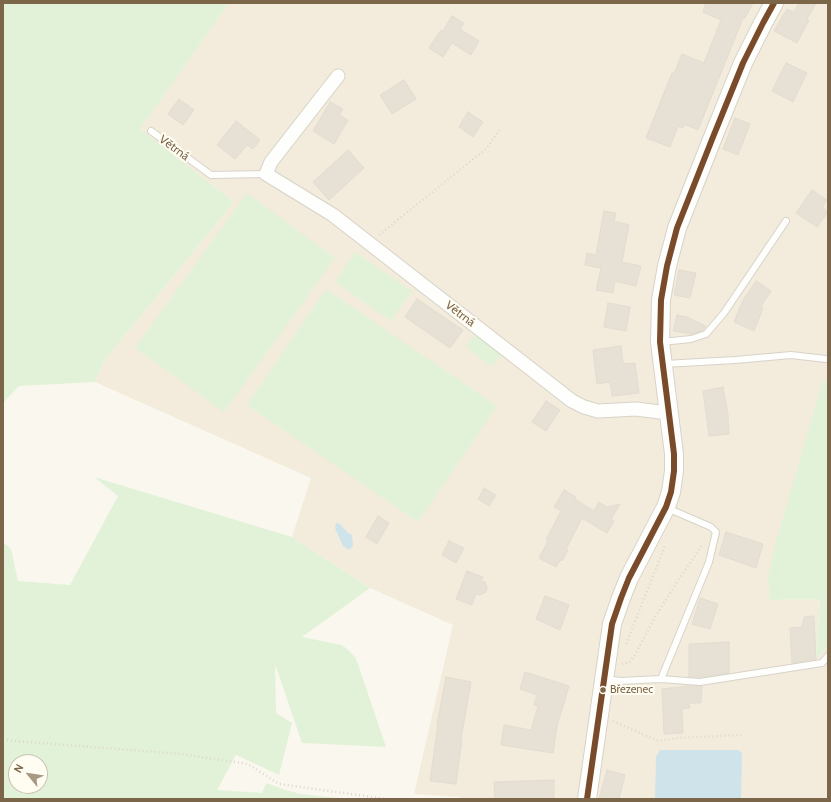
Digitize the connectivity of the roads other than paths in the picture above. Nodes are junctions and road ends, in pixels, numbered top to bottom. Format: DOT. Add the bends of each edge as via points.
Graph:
graph roads {
  1 [pos="774,3"];
  2 [pos="338,76"];
  3 [pos="151,131"];
  4 [pos="266,174"];
  5 [pos="786,221"];
  6 [pos="660,342"];
  7 [pos="826,359"];
  8 [pos="662,364"];
  9 [pos="668,412"];
  10 [pos="666,507"];
  11 [pos="828,656"];
  12 [pos="604,679"];
  13 [pos="661,680"];
  14 [pos="587,799"];
  1 -- 6 [label="street" via="743,63 677,228 661,300"];
  2 -- 4 [label="street" via="271,162"];
  3 -- 4 [label="lane, Větrná" via="211,175"];
  4 -- 9 [label="street, Větrná" via="333,216 572,401 598,411 636,409"];
  5 -- 6 [label="lane" via="724,313 706,334 691,339"];
  6 -- 8 [label="street"];
  7 -- 8 [label="lane" via="791,355"];
  8 -- 9 [label="street"];
  9 -- 10 [label="street" via="674,471"];
  10 -- 12 [label="street" via="620,598 612,624"];
  10 -- 13 [label="lane" via="716,532 709,562"];
  11 -- 13 [label="lane" via="822,663 700,682"];
  12 -- 13 [label="lane"];
  12 -- 14 [label="street"];
}
